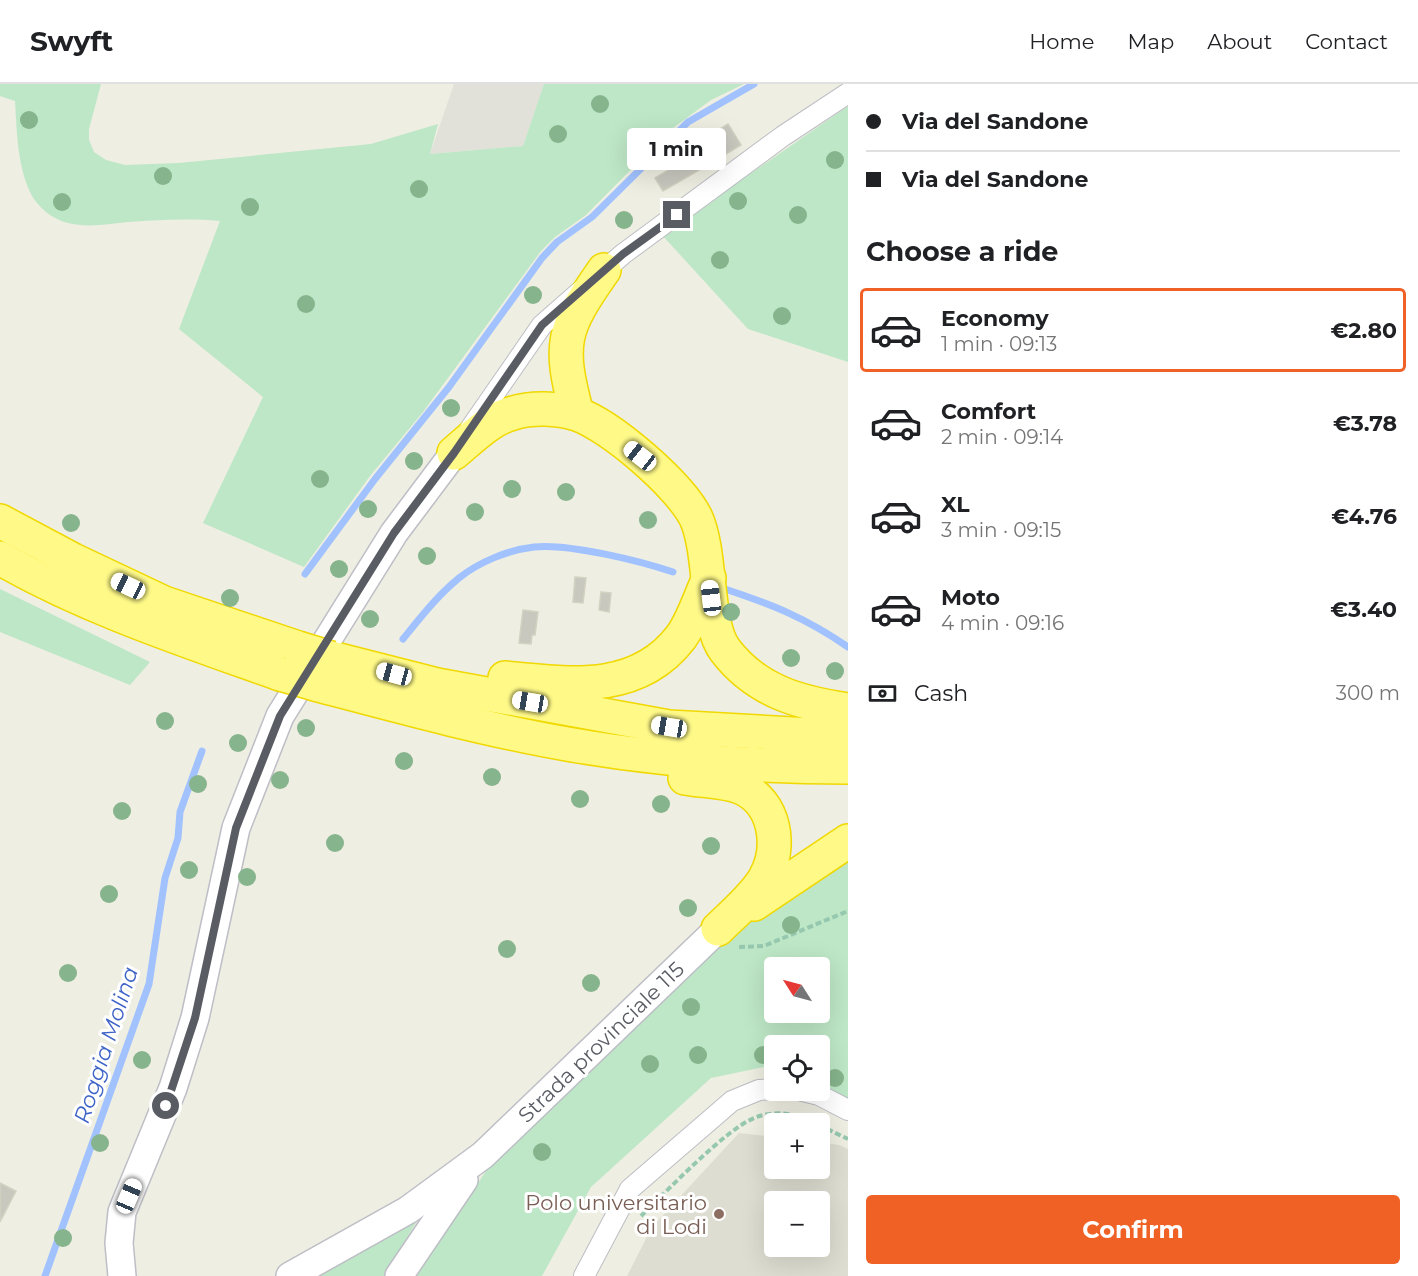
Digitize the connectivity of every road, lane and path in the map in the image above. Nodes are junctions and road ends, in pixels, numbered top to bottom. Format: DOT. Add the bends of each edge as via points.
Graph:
graph roads {
  1 [pos="848,93"];
  2 [pos="604,270"];
  3 [pos="577,414"];
  4 [pos="454,453"];
  5 [pos="0,521"];
  6 [pos="0,558"];
  7 [pos="709,578"];
  8 [pos="289,661"];
  9 [pos="323,671"];
  10 [pos="437,685"];
  11 [pos="848,710"];
  12 [pos="848,737"];
  13 [pos="612,751"];
  14 [pos="848,767"];
  15 [pos="848,841"];
  16 [pos="848,911"];
  17 [pos="714,933"];
  18 [pos="764,1090"];
  19 [pos="830,1101"];
  20 [pos="848,1110"];
  21 [pos="764,1117"];
  22 [pos="830,1130"];
  23 [pos="848,1139"];
  24 [pos="483,1155"];
  25 [pos="636,1226"];
  26 [pos="122,1276"];
  27 [pos="290,1276"];
  28 [pos="399,1276"];
  29 [pos="584,1276"];
  1 -- 2 [label="street" via="783,136"];
  2 -- 3 [label="highway" via="575,311 566,339 567,375"];
  2 -- 4 [label="street" via="542,325"];
  3 -- 4 [label="highway" via="539,409 514,412 496,420"];
  3 -- 7 [label="highway" via="654,467 684,500 703,538"];
  4 -- 26 [label="main road" via="394,533 280,716 236,828 195,1018 173,1088 122,1212"];
  5 -- 8 [label="highway" via="73,560"];
  6 -- 8 [label="highway" via="31,576 142,624"];
  7 -- 10 [label="highway" via="682,636 652,664 614,681 571,684 461,673"];
  7 -- 11 [label="highway" via="723,647 743,672 794,700"];
  8 -- 9 [label="highway, bridge"];
  9 -- 10 [label="highway"];
  9 -- 13 [label="highway" via="409,709"];
  10 -- 12 [label="highway" via="669,727"];
  13 -- 14 [label="highway"];
  13 -- 17 [label="highway" via="659,775 737,786 749,791 766,809 772,823 773,858 764,880"];
  15 -- 17 [label="highway"];
  16 -- 17 [label="path" via="764,946 735,947"];
  17 -- 24 [label="main road, Strada provinciale 115"];
  18 -- 29 [label="street" via="732,1101 630,1189"];
  19 -- 20 [label="street"];
  21 -- 25 [label="path" via="754,1118 734,1131 641,1216"];
  22 -- 23 [label="path"];
  24 -- 27 [label="main road, Strada provinciale 115" via="408,1210"];
  24 -- 28 [label="main road, Strada provinciale 115"];
}
